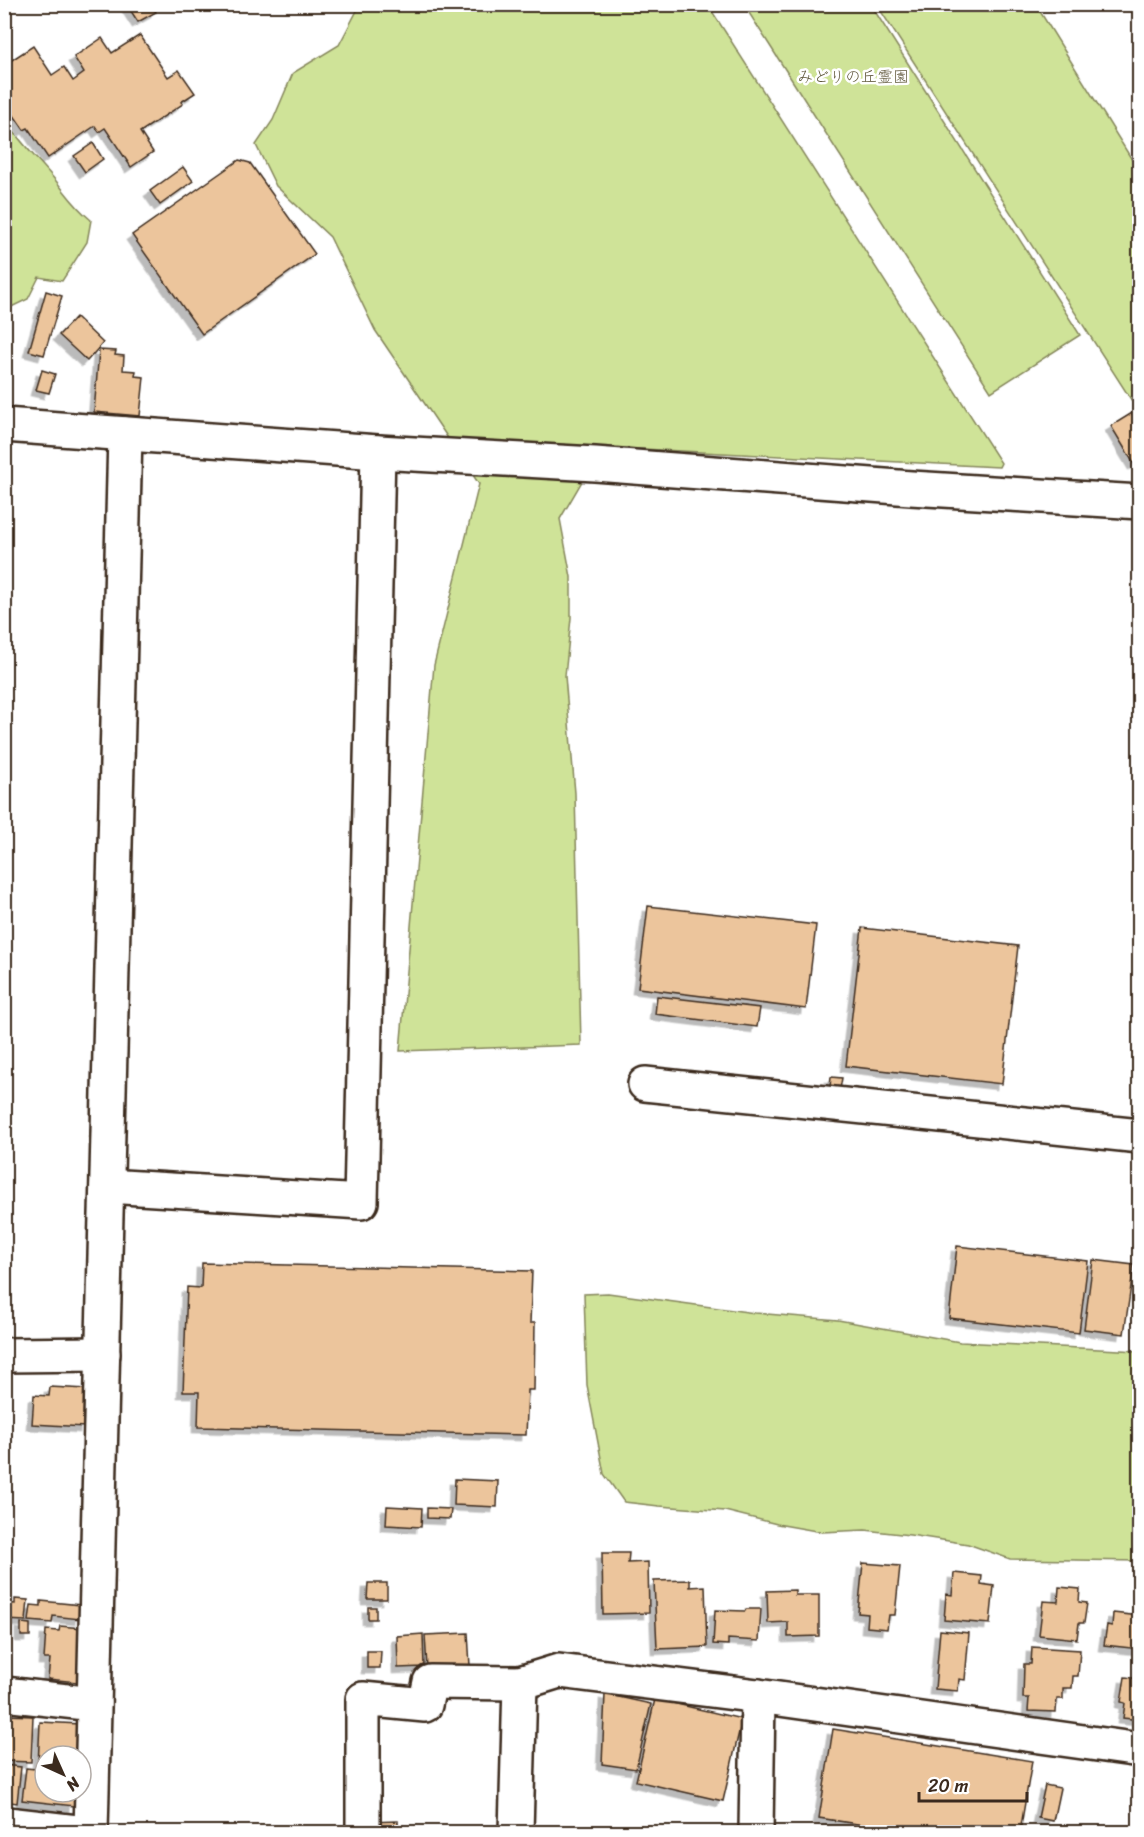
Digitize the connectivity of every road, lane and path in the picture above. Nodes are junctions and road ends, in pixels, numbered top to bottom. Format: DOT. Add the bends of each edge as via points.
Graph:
graph roads {
  1 [pos="4,425"];
  2 [pos="126,434"];
  3 [pos="378,452"];
  4 [pos="1140,502"];
  5 [pos="645,1084"];
  6 [pos="1140,1136"];
  7 [pos="107,1186"];
  8 [pos="103,1354"];
  9 [pos="4,1355"];
  10 [pos="520,1683"];
  11 [pos="4,1694"];
  12 [pos="758,1696"];
  13 [pos="94,1704"];
  14 [pos="1140,1750"];
  15 [pos="4,1815"];
  16 [pos="91,1829"];
  17 [pos="363,1833"];
  18 [pos="516,1833"];
  19 [pos="756,1833"];
  1 -- 2 [label="street"];
  2 -- 3 [label="street"];
  2 -- 7 [label="street"];
  3 -- 4 [label="street"];
  3 -- 7 [label="street" via="361,1202"];
  5 -- 6 [label="street"];
  7 -- 8 [label="street"];
  8 -- 9 [label="street"];
  8 -- 13 [label="street"];
  10 -- 12 [label="street" via="559,1671"];
  10 -- 17 [label="street" via="430,1682 424,1705 363,1699"];
  10 -- 18 [label="street"];
  11 -- 13 [label="street"];
  12 -- 14 [label="street"];
  12 -- 19 [label="street"];
  13 -- 16 [label="street"];
  15 -- 16 [label="lane"];
}
